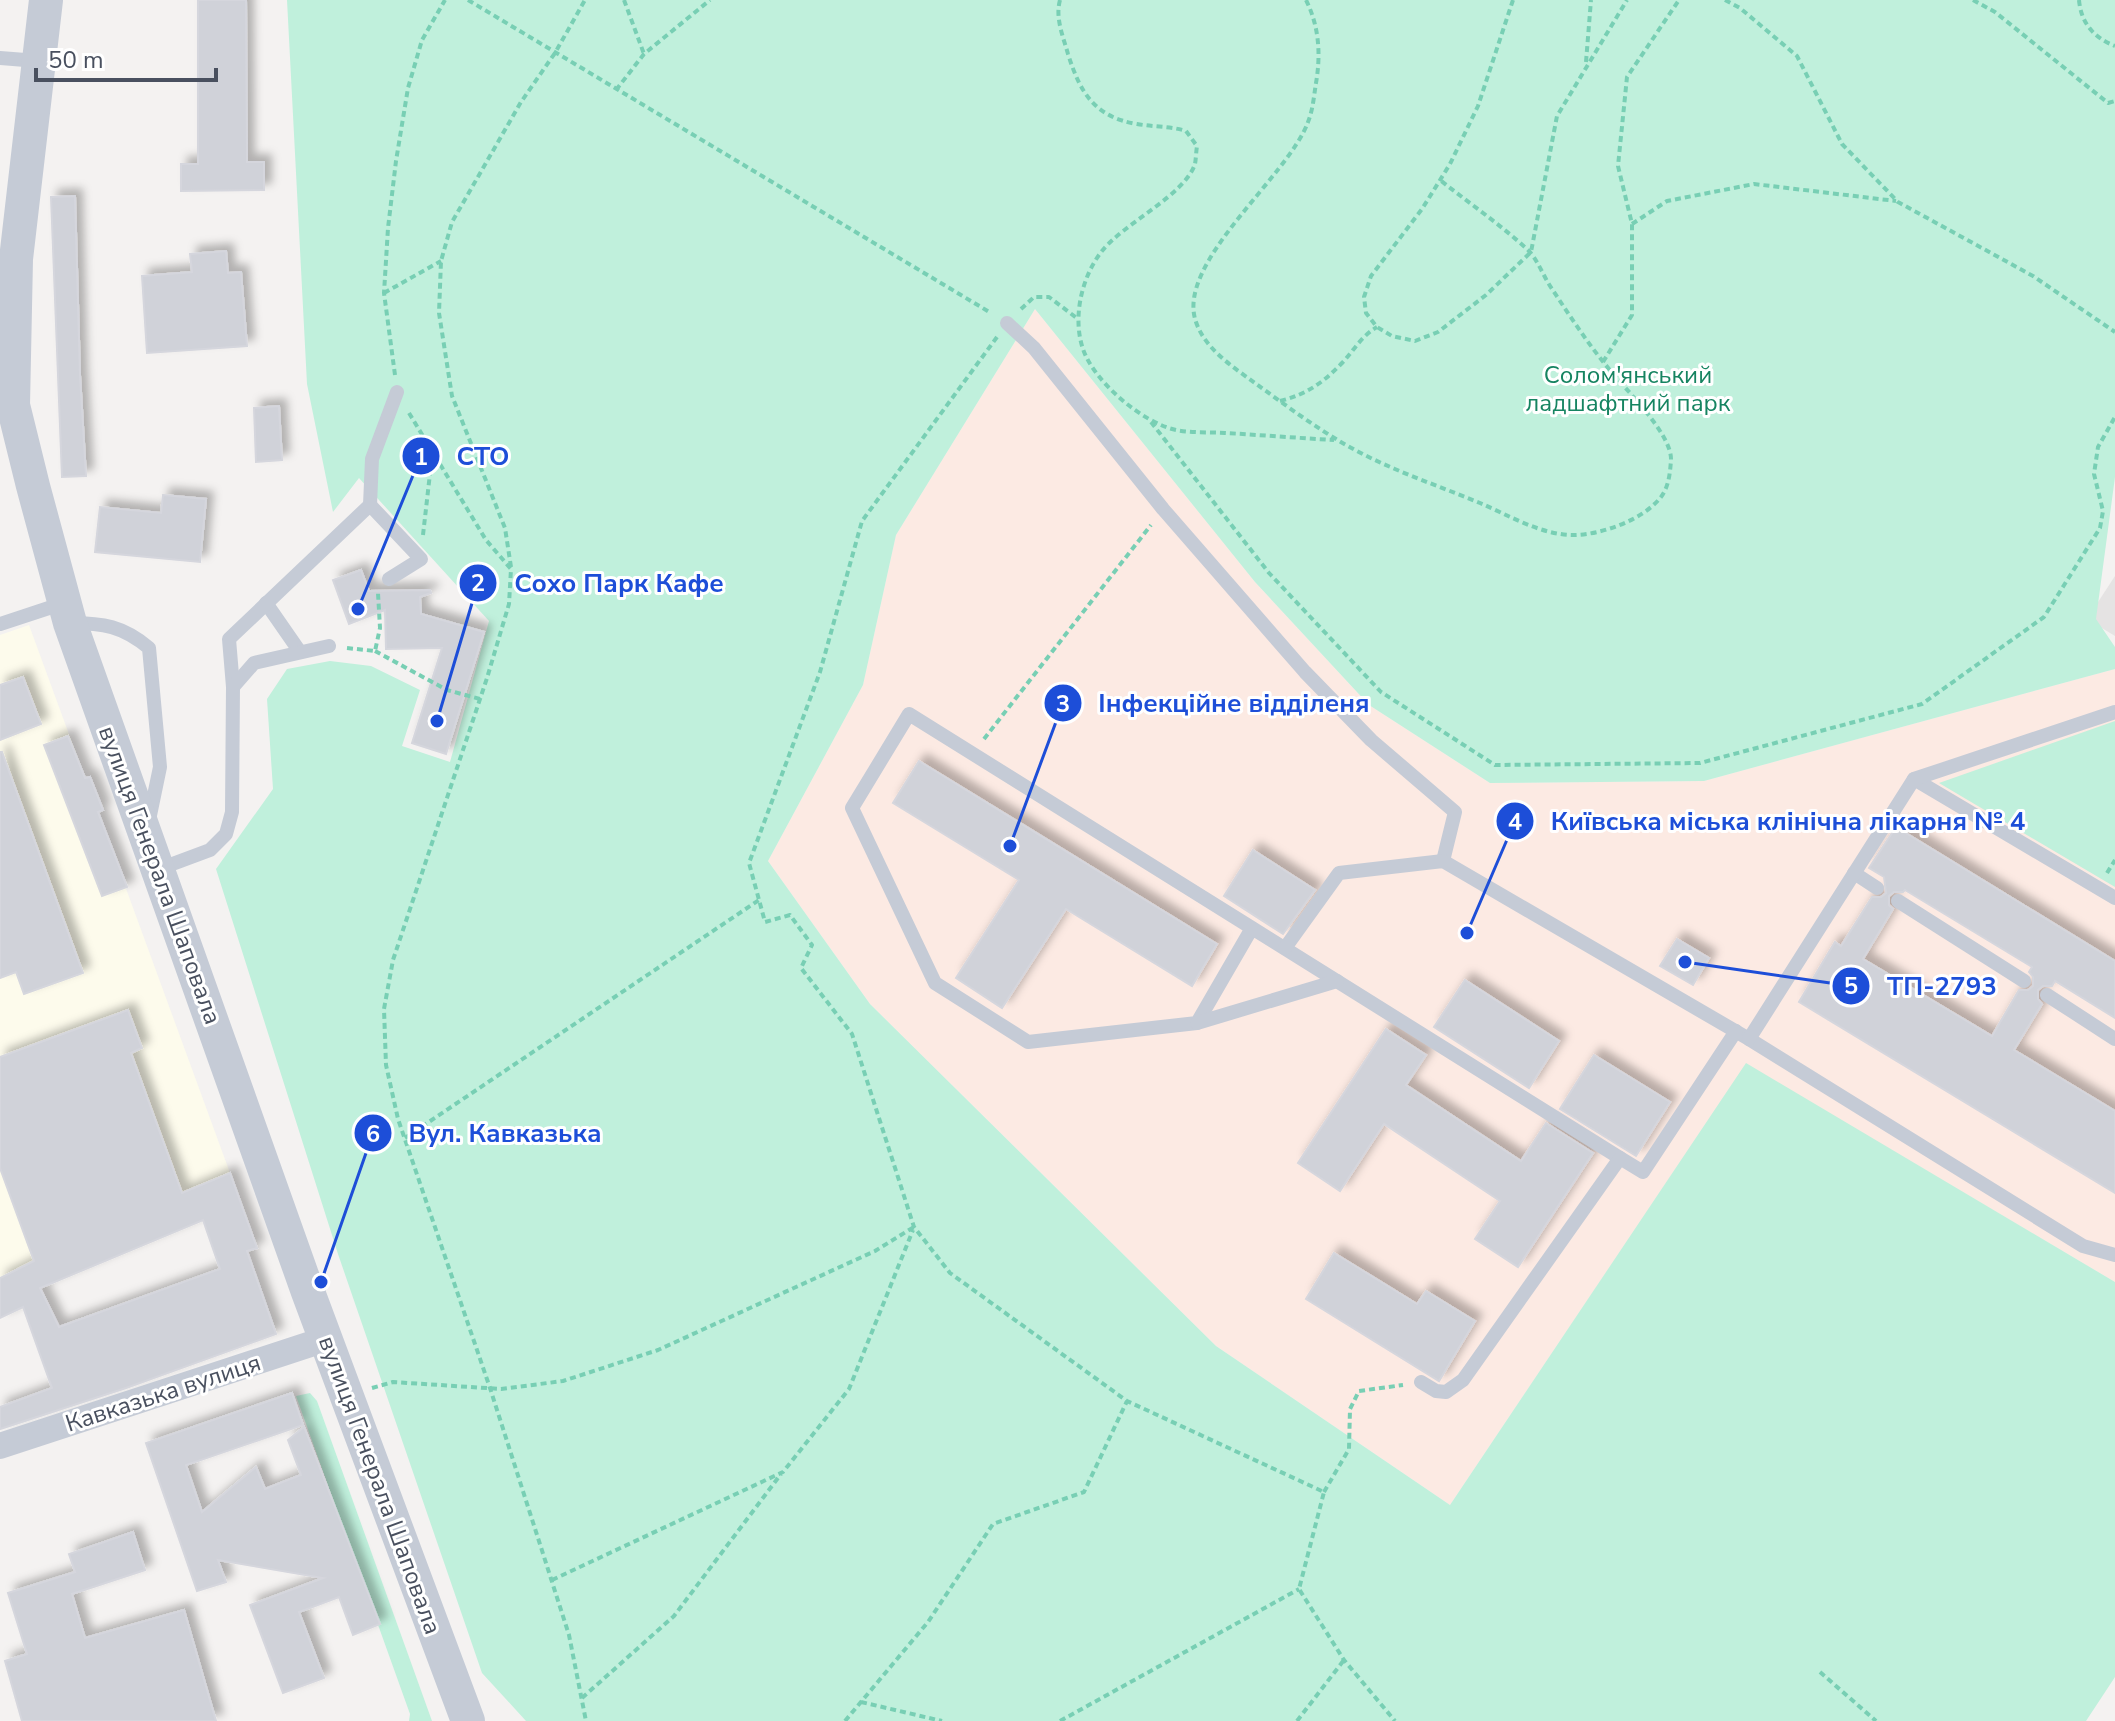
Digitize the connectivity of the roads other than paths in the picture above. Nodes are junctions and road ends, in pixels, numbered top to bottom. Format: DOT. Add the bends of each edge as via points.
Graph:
graph roads {
  1 [pos="46,0"];
  2 [pos="0,58"];
  3 [pos="38,61"];
  4 [pos="8,257"];
  5 [pos="1007,323"];
  6 [pos="397,392"];
  7 [pos="7,406"];
  8 [pos="370,505"];
  9 [pos="389,579"];
  10 [pos="266,603"];
  11 [pos="67,613"];
  12 [pos="0,624"];
  13 [pos="329,646"];
  14 [pos="300,652"];
  15 [pos="233,687"];
  16 [pos="2115,712"];
  17 [pos="1914,779"];
  18 [pos="145,836"];
  19 [pos="1443,861"];
  20 [pos="159,869"];
  21 [pos="1854,873"];
  22 [pos="1877,888"];
  23 [pos="2115,898"];
  24 [pos="1898,901"];
  25 [pos="1252,928"];
  26 [pos="1285,948"];
  27 [pos="1337,981"];
  28 [pos="2024,981"];
  29 [pos="2047,995"];
  30 [pos="1197,1023"];
  31 [pos="1742,1035"];
  32 [pos="2115,1039"];
  33 [pos="1620,1158"];
  34 [pos="2115,1255"];
  35 [pos="326,1339"];
  36 [pos="1421,1382"];
  37 [pos="0,1446"];
  38 [pos="468,1721"];
  1 -- 3 [label="street, вулиця Генерала Шаповала"];
  2 -- 3 [label="lane"];
  3 -- 4 [label="street, вулиця Генерала Шаповала"];
  4 -- 7 [label="street, вулиця Генерала Шаповала"];
  5 -- 19 [label="lane" via="1034,348 1163,509 1305,672 1371,740 1455,812"];
  6 -- 8 [label="lane" via="372,459"];
  7 -- 11 [label="street, вулиця Генерала Шаповала"];
  8 -- 9 [label="lane" via="421,559"];
  8 -- 10 [label="lane"];
  10 -- 14 [label="lane"];
  10 -- 15 [label="lane" via="229,639"];
  11 -- 12 [label="lane"];
  11 -- 18 [label="street, вулиця Генерала Шаповала"];
  11 -- 18 [label="lane" via="130,632 149,648 160,767"];
  13 -- 14 [label="lane"];
  14 -- 15 [label="lane" via="254,663"];
  15 -- 20 [label="lane" via="232,812 226,834 210,850"];
  16 -- 17 [label="lane"];
  17 -- 21 [label="lane"];
  17 -- 23 [label="lane"];
  18 -- 20 [label="street, вулиця Генерала Шаповала"];
  19 -- 26 [label="lane" via="1339,873"];
  19 -- 31 [label="lane"];
  20 -- 35 [label="street, вулиця Генерала Шаповала"];
  21 -- 22 [label="lane"];
  21 -- 31 [label="lane"];
  24 -- 28 [label="lane"];
  25 -- 26 [label="lane"];
  25 -- 30 [label="lane"];
  25 -- 30 [label="lane" via="909,714 852,808 935,983 1028,1042"];
  26 -- 27 [label="lane"];
  27 -- 30 [label="lane"];
  27 -- 33 [label="lane"];
  29 -- 32 [label="lane"];
  31 -- 33 [label="lane" via="1643,1172"];
  31 -- 34 [label="lane" via="2083,1246"];
  33 -- 36 [label="lane" via="1463,1380 1446,1392"];
  35 -- 37 [label="street, Кавказька вулиця"];
  35 -- 38 [label="street, вулиця Генерала Шаповала"];
}
